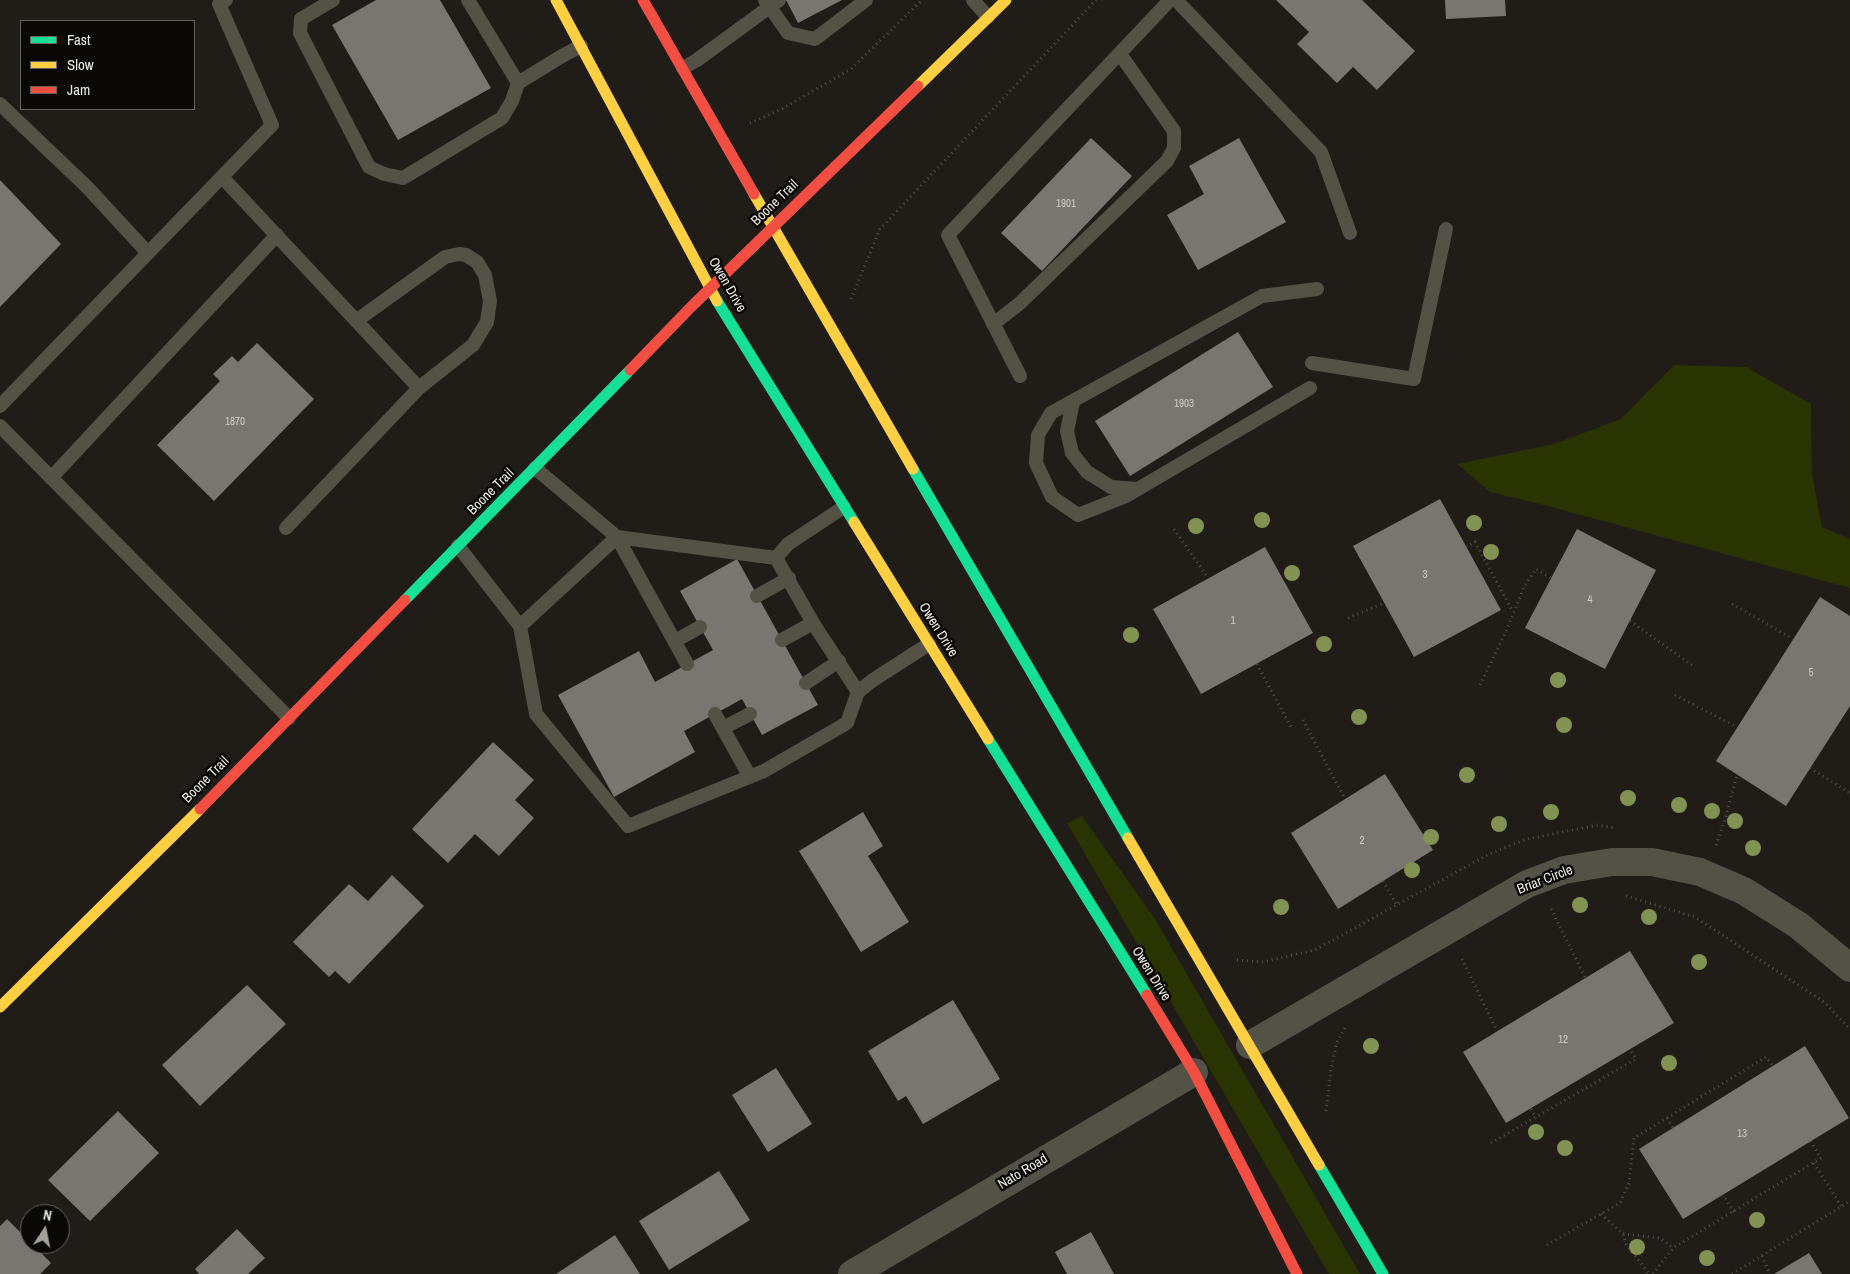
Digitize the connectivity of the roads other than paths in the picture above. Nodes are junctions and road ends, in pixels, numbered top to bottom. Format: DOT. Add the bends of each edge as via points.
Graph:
graph roads {
  1 [pos="333,0"];
  2 [pos="468,0"];
  3 [pos="556,0"];
  4 [pos="643,0"];
  5 [pos="866,0"];
  6 [pos="973,0"];
  7 [pos="1006,0"];
  8 [pos="1170,0"];
  9 [pos="1176,0"];
  10 [pos="221,1"];
  11 [pos="771,2"];
  12 [pos="988,17"];
  13 [pos="581,46"];
  14 [pos="1120,54"];
  15 [pos="683,68"];
  16 [pos="518,83"];
  17 [pos="0,104"];
  18 [pos="222,177"];
  19 [pos="772,227"];
  20 [pos="1446,229"];
  21 [pos="1350,233"];
  22 [pos="277,235"];
  23 [pos="148,253"];
  24 [pos="1317,289"];
  25 [pos="710,290"];
  26 [pos="356,321"];
  27 [pos="993,324"];
  28 [pos="1312,363"];
  29 [pos="1020,376"];
  30 [pos="419,388"];
  31 [pos="1310,388"];
  32 [pos="1073,402"];
  33 [pos="0,406"];
  34 [pos="0,426"];
  35 [pos="535,468"];
  36 [pos="51,478"];
  37 [pos="1138,489"];
  38 [pos="844,507"];
  39 [pos="286,528"];
  40 [pos="618,537"];
  41 [pos="458,546"];
  42 [pos="776,558"];
  43 [pos="789,578"];
  44 [pos="757,596"];
  45 [pos="813,622"];
  46 [pos="520,626"];
  47 [pos="700,627"];
  48 [pos="675,640"];
  49 [pos="782,640"];
  50 [pos="929,644"];
  51 [pos="839,661"];
  52 [pos="687,664"];
  53 [pos="806,683"];
  54 [pos="858,692"];
  55 [pos="715,714"];
  56 [pos="750,714"];
  57 [pos="289,718"];
  58 [pos="723,728"];
  59 [pos="750,777"];
  60 [pos="1850,968"];
  61 [pos="0,1007"];
  62 [pos="1250,1045"];
  63 [pos="1194,1072"];
  64 [pos="852,1274"];
  65 [pos="1297,1274"];
  66 [pos="1383,1274"];
  1 -- 16 [label="lane" via="302,19 300,34 369,167 384,174 403,178 502,118"];
  2 -- 16 [label="lane"];
  3 -- 13 [label="main road, Owen Drive"];
  4 -- 15 [label="main road"];
  5 -- 11 [label="lane" via="815,39 788,33"];
  6 -- 12 [label="lane"];
  7 -- 12 [label="main road, Boone Trail"];
  8 -- 14 [label="lane"];
  9 -- 21 [label="lane" via="1321,152"];
  10 -- 18 [label="lane" via="272,125"];
  11 -- 15 [label="lane"];
  12 -- 19 [label="main road, Boone Trail"];
  13 -- 16 [label="lane"];
  13 -- 25 [label="main road, Owen Drive"];
  14 -- 27 [label="lane" via="948,235"];
  14 -- 27 [label="lane" via="1174,131 1174,148 1167,161 1019,304"];
  15 -- 19 [label="main road"];
  17 -- 23 [label="lane" via="87,187"];
  18 -- 22 [label="lane"];
  18 -- 23 [label="lane"];
  19 -- 25 [label="main road, Boone Trail"];
  19 -- 62 [label="main road"];
  20 -- 28 [label="lane" via="1414,379"];
  22 -- 26 [label="lane"];
  22 -- 36 [label="lane"];
  23 -- 33 [label="lane"];
  24 -- 32 [label="lane" via="1262,296"];
  25 -- 35 [label="main road, Boone Trail"];
  25 -- 38 [label="main road, Owen Drive"];
  26 -- 30 [label="lane"];
  26 -- 30 [label="lane" via="445,257 466,255 477,262 486,275 490,301 487,322 473,345"];
  27 -- 29 [label="lane"];
  30 -- 39 [label="lane"];
  31 -- 37 [label="lane"];
  32 -- 37 [label="lane" via="1067,431 1072,453 1087,472 1112,487"];
  32 -- 37 [label="lane" via="1051,413 1038,435 1036,462 1052,497 1078,515"];
  34 -- 36 [label="lane"];
  35 -- 40 [label="lane"];
  35 -- 41 [label="main road, Boone Trail"];
  36 -- 57 [label="lane"];
  38 -- 42 [label="lane" via="788,544"];
  38 -- 50 [label="main road, Owen Drive"];
  40 -- 42 [label="lane"];
  40 -- 46 [label="lane"];
  40 -- 48 [label="lane"];
  41 -- 46 [label="lane"];
  41 -- 57 [label="main road, Boone Trail"];
  42 -- 43 [label="lane"];
  43 -- 44 [label="lane"];
  43 -- 45 [label="lane"];
  45 -- 49 [label="lane"];
  45 -- 51 [label="lane"];
  46 -- 59 [label="lane" via="536,714 628,826"];
  47 -- 48 [label="lane"];
  48 -- 52 [label="lane"];
  50 -- 54 [label="lane"];
  50 -- 63 [label="main road, Owen Drive"];
  51 -- 53 [label="lane"];
  51 -- 54 [label="lane"];
  54 -- 59 [label="lane" via="847,722"];
  55 -- 58 [label="lane"];
  56 -- 58 [label="lane"];
  57 -- 61 [label="main road, Boone Trail"];
  58 -- 59 [label="lane"];
  60 -- 62 [label="street, Briar Circle" via="1798,925 1744,891 1700,872 1652,862 1612,862 1564,870 1527,884"];
  62 -- 66 [label="main road"];
  63 -- 64 [label="street, Nato Road"];
  63 -- 65 [label="main road, Owen Drive"];
}
